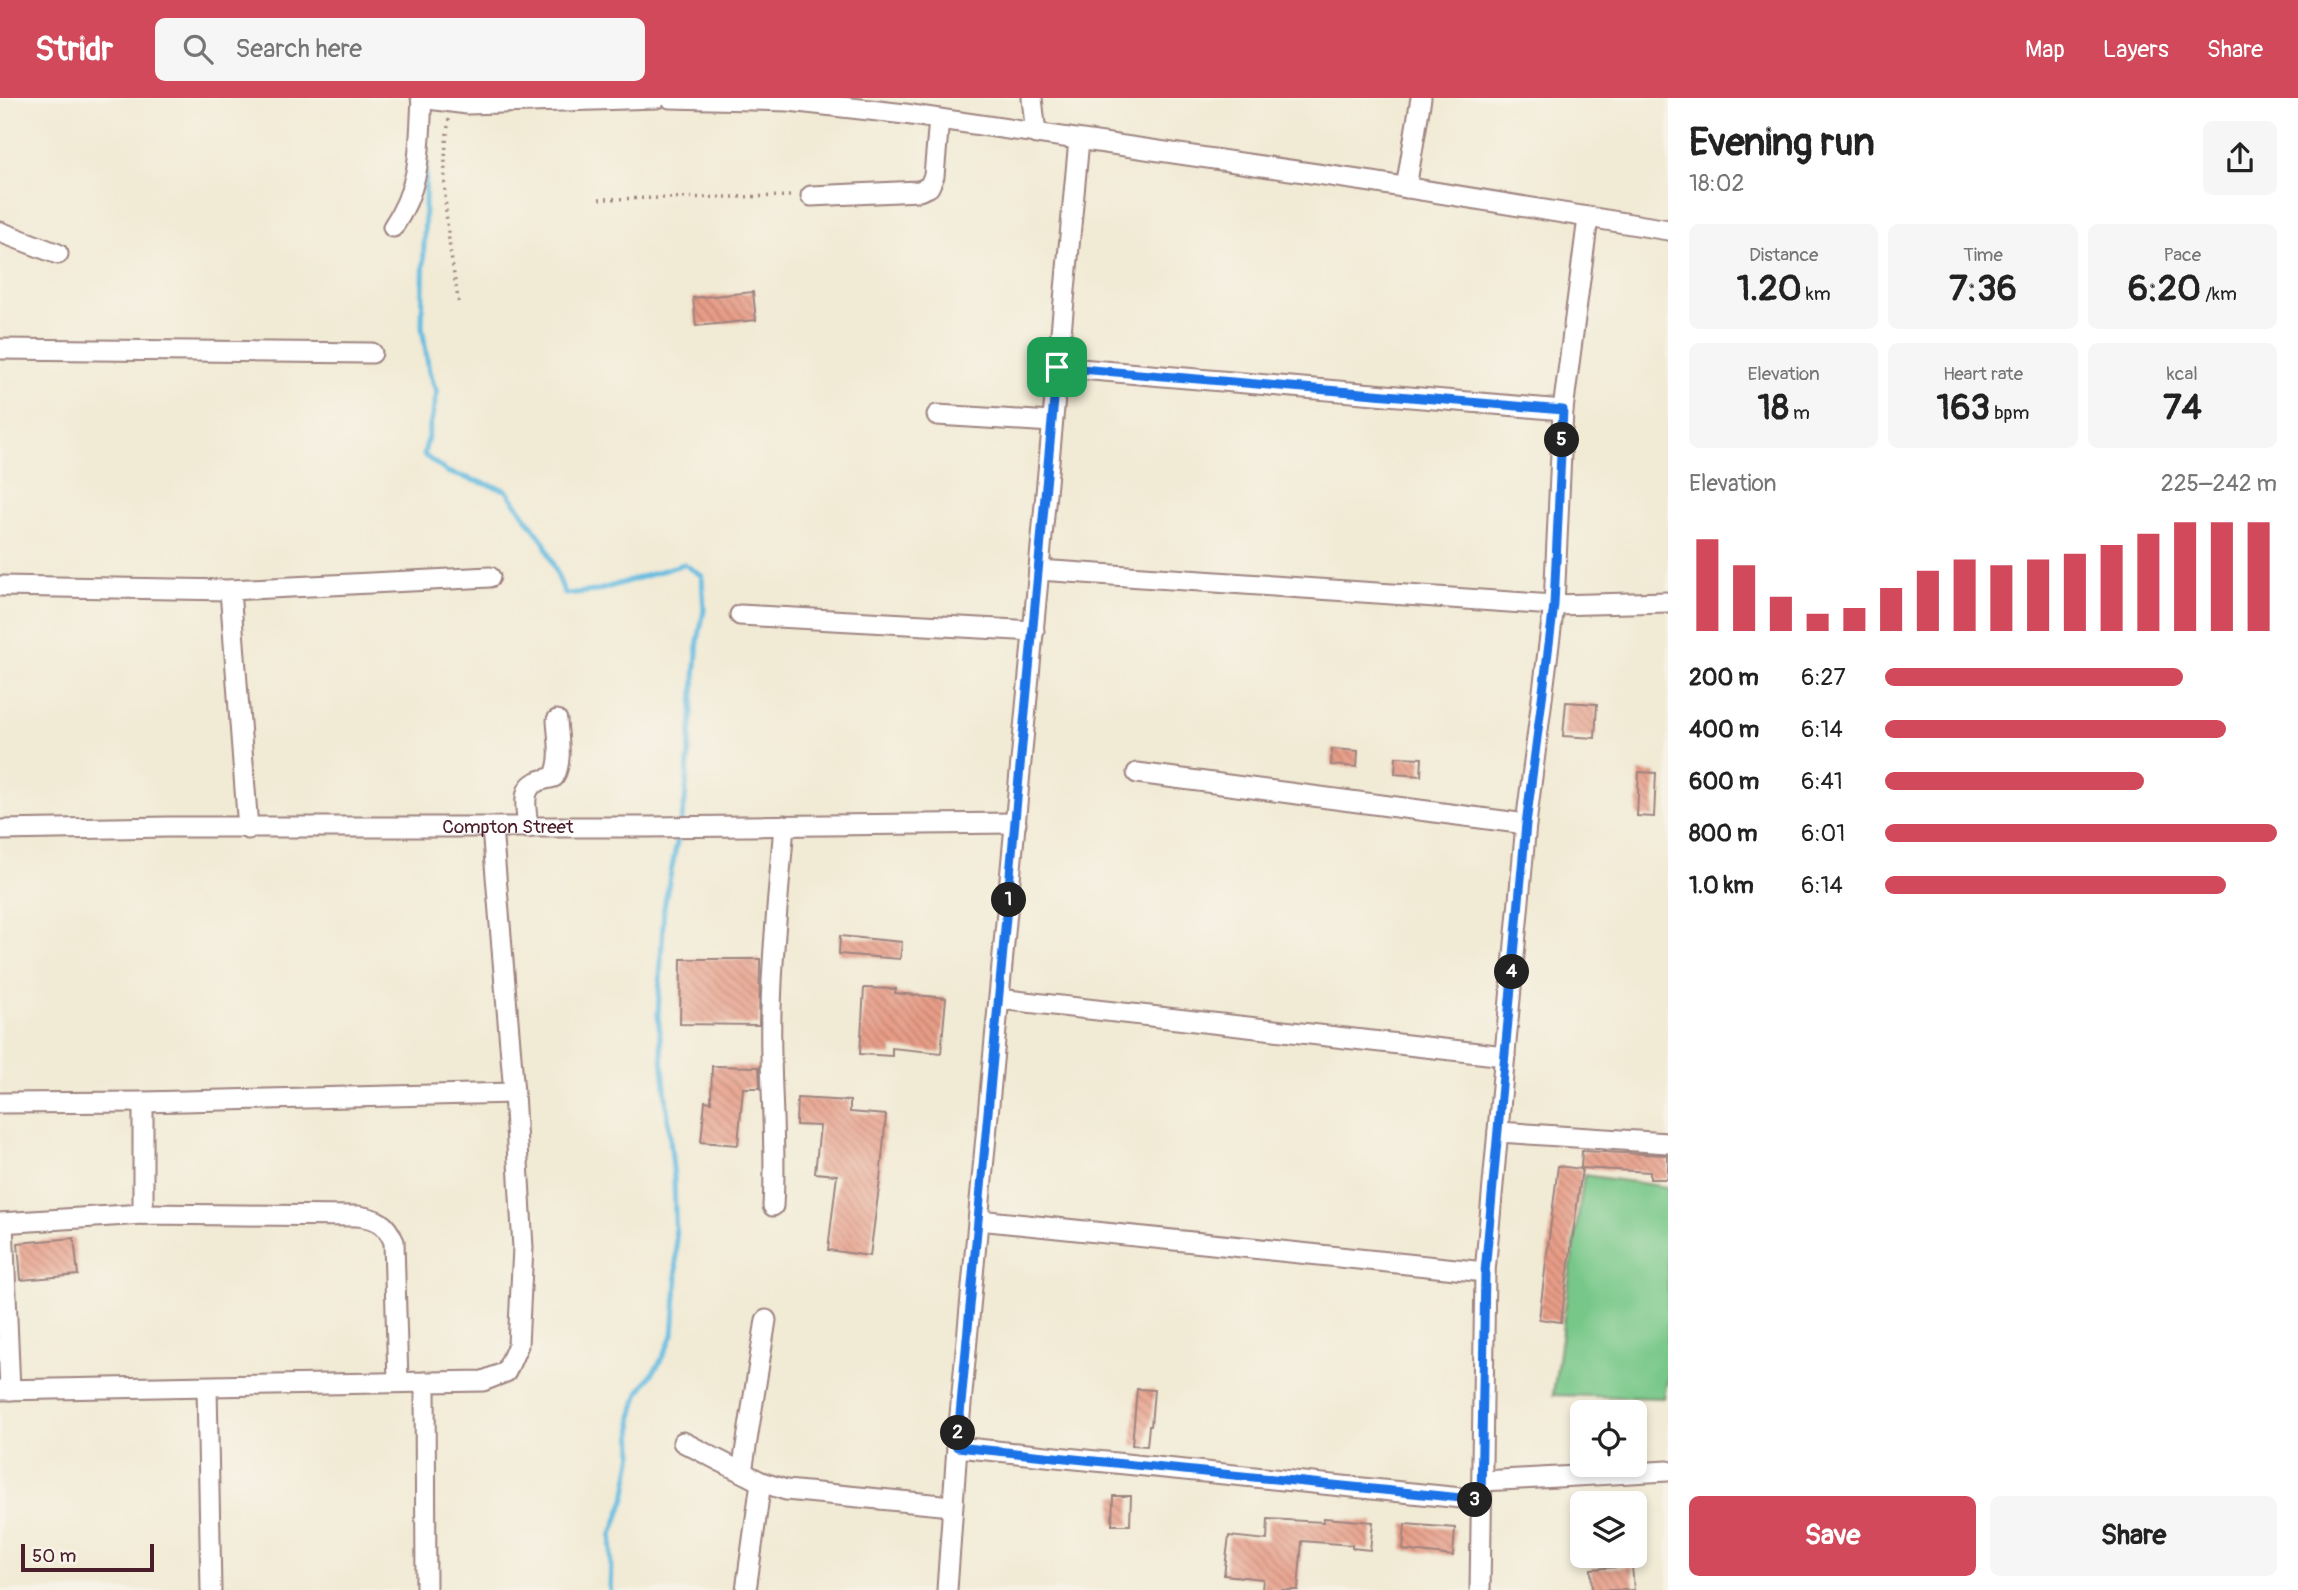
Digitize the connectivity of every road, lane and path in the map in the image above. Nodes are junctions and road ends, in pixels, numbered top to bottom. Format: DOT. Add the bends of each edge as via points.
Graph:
graph roads {
  1 [pos="421,98"];
  2 [pos="657,98"];
  3 [pos="670,98"];
  4 [pos="1032,98"];
  5 [pos="1421,98"];
  6 [pos="789,100"];
  7 [pos="461,101"];
  8 [pos="939,119"];
  9 [pos="1036,134"];
  10 [pos="1079,140"];
  11 [pos="1406,188"];
  12 [pos="811,196"];
  13 [pos="599,199"];
  14 [pos="1588,218"];
  15 [pos="393,228"];
  16 [pos="1668,230"];
  17 [pos="0,232"];
  18 [pos="58,254"];
  19 [pos="459,304"];
  20 [pos="0,349"];
  21 [pos="372,353"];
  22 [pos="1057,367"];
  23 [pos="1563,410"];
  24 [pos="937,415"];
  25 [pos="1052,422"];
  26 [pos="1040,570"];
  27 [pos="490,577"];
  28 [pos="0,586"];
  29 [pos="230,590"];
  30 [pos="1668,602"];
  31 [pos="1554,605"];
  32 [pos="740,615"];
  33 [pos="1034,631"];
  34 [pos="557,720"];
  35 [pos="1137,773"];
  36 [pos="1016,823"];
  37 [pos="1526,824"];
  38 [pos="783,825"];
  39 [pos="492,828"];
  40 [pos="528,828"];
  41 [pos="248,829"];
  42 [pos="0,830"];
  43 [pos="999,999"];
  44 [pos="1505,1056"];
  45 [pos="514,1093"];
  46 [pos="143,1102"];
  47 [pos="0,1103"];
  48 [pos="1499,1132"];
  49 [pos="1668,1143"];
  50 [pos="773,1206"];
  51 [pos="143,1214"];
  52 [pos="979,1220"];
  53 [pos="1,1223"];
  54 [pos="1485,1272"];
  55 [pos="766,1320"];
  56 [pos="398,1382"];
  57 [pos="425,1382"];
  58 [pos="207,1387"];
  59 [pos="5,1390"];
  60 [pos="683,1442"];
  61 [pos="957,1447"];
  62 [pos="1668,1471"];
  63 [pos="742,1472"];
  64 [pos="761,1482"];
  65 [pos="1481,1491"];
  66 [pos="952,1506"];
  67 [pos="211,1590"];
  68 [pos="426,1590"];
  69 [pos="746,1590"];
  70 [pos="947,1590"];
  71 [pos="1480,1590"];
  1 -- 7 [label="street"];
  1 -- 15 [label="street" via="417,174 406,208"];
  2 -- 7 [label="street"];
  3 -- 6 [label="street"];
  4 -- 9 [label="street"];
  5 -- 11 [label="street"];
  6 -- 8 [label="street"];
  7 -- 19 [label="path" via="446,146 444,199"];
  8 -- 9 [label="street"];
  8 -- 12 [label="street" via="929,187"];
  9 -- 10 [label="street"];
  10 -- 11 [label="street"];
  10 -- 22 [label="street"];
  11 -- 14 [label="street"];
  12 -- 13 [label="path"];
  14 -- 16 [label="street"];
  14 -- 23 [label="street"];
  17 -- 18 [label="street"];
  20 -- 21 [label="street"];
  22 -- 23 [label="street"];
  22 -- 25 [label="street"];
  23 -- 31 [label="street"];
  24 -- 25 [label="street"];
  25 -- 26 [label="street"];
  26 -- 31 [label="street"];
  26 -- 33 [label="street"];
  27 -- 29 [label="street"];
  28 -- 29 [label="street"];
  29 -- 41 [label="street"];
  30 -- 31 [label="street"];
  31 -- 37 [label="street"];
  32 -- 33 [label="street"];
  33 -- 36 [label="street"];
  34 -- 40 [label="street" via="557,770 554,777 528,789"];
  35 -- 37 [label="street"];
  36 -- 38 [label="street, Compton Street"];
  36 -- 43 [label="street"];
  37 -- 44 [label="street"];
  38 -- 40 [label="street, Compton Street"];
  38 -- 50 [label="street" via="771,1008"];
  39 -- 40 [label="street, Compton Street"];
  39 -- 41 [label="street, Compton Street"];
  39 -- 45 [label="street"];
  41 -- 42 [label="street, Compton Street"];
  43 -- 44 [label="street"];
  43 -- 52 [label="street"];
  44 -- 48 [label="street"];
  45 -- 46 [label="street"];
  45 -- 57 [label="street" via="523,1248 517,1345 506,1372 483,1381"];
  46 -- 47 [label="street"];
  46 -- 51 [label="street"];
  48 -- 49 [label="street"];
  48 -- 54 [label="street"];
  51 -- 53 [label="street"];
  51 -- 56 [label="street" via="379,1219 394,1242"];
  52 -- 54 [label="street"];
  52 -- 61 [label="street"];
  53 -- 59 [label="street"];
  54 -- 65 [label="street"];
  55 -- 63 [label="street"];
  56 -- 57 [label="street"];
  56 -- 58 [label="street"];
  57 -- 68 [label="street"];
  58 -- 59 [label="street"];
  58 -- 67 [label="street"];
  60 -- 63 [label="street"];
  61 -- 65 [label="street"];
  61 -- 66 [label="street"];
  62 -- 65 [label="street"];
  63 -- 64 [label="street"];
  64 -- 66 [label="street" via="786,1490"];
  64 -- 69 [label="street"];
  65 -- 71 [label="street"];
  66 -- 70 [label="street"];
}
